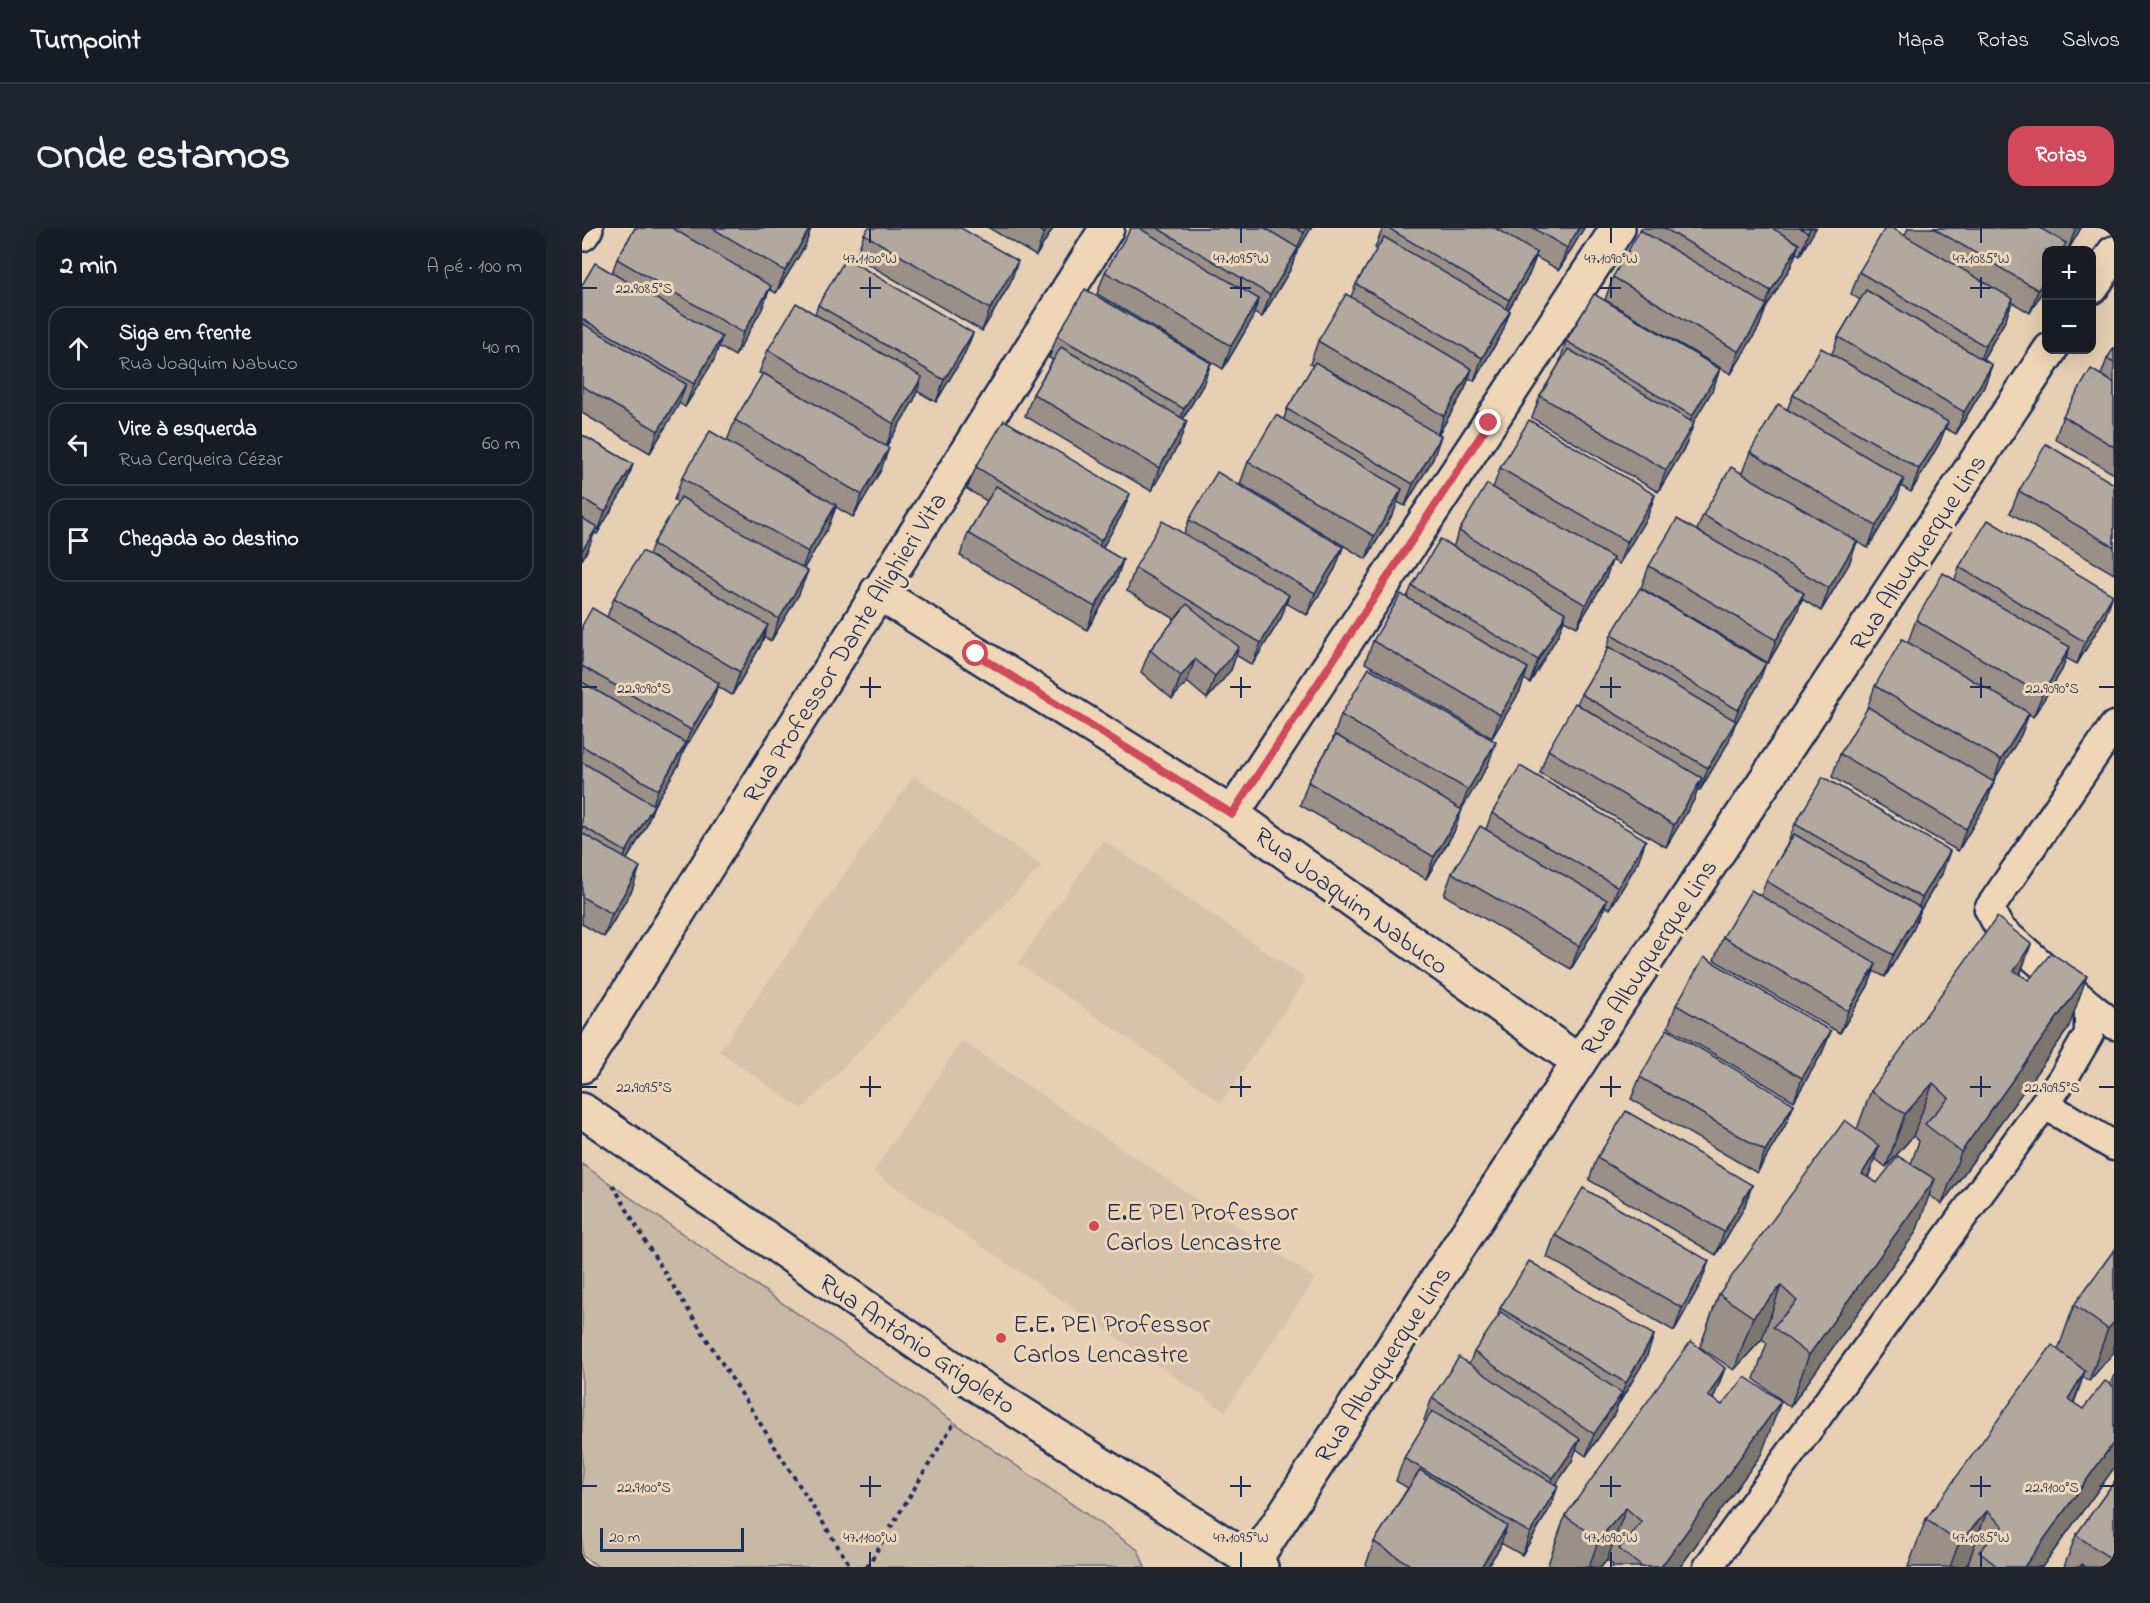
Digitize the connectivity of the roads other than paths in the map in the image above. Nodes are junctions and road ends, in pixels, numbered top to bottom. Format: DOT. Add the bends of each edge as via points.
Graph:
graph roads {
  1 [pos="586,228"];
  2 [pos="1107,228"];
  3 [pos="1618,228"];
  4 [pos="582,234"];
  5 [pos="2114,254"];
  6 [pos="2096,281"];
  7 [pos="2047,354"];
  8 [pos="877,592"];
  9 [pos="2114,726"];
  10 [pos="1232,814"];
  11 [pos="2089,1005"];
  12 [pos="2114,1025"];
  13 [pos="1579,1062"];
  14 [pos="582,1066"];
  15 [pos="2044,1104"];
  16 [pos="582,1110"];
  17 [pos="2114,1146"];
  18 [pos="1254,1565"];
  19 [pos="1708,1567"];
  1 -- 4 [label="street"];
  2 -- 8 [label="street, Rua Professor Dante Alighieri Vita"];
  3 -- 10 [label="street"];
  5 -- 6 [label="street"];
  7 -- 13 [label="street, Rua Albuquerque Lins"];
  8 -- 10 [label="street, Rua Joaquim Nabuco"];
  8 -- 14 [label="street, Rua Professor Dante Alighieri Vita"];
  9 -- 11 [label="lane" via="1989,909 2000,929"];
  10 -- 13 [label="street, Rua Joaquim Nabuco"];
  11 -- 12 [label="lane"];
  11 -- 15 [label="lane" via="2089,1034"];
  13 -- 18 [label="street, Rua Albuquerque Lins"];
  15 -- 17 [label="lane"];
  15 -- 19 [label="lane"];
  16 -- 18 [label="street, Rua Antônio Grigoleto" via="977,1385"];
}
